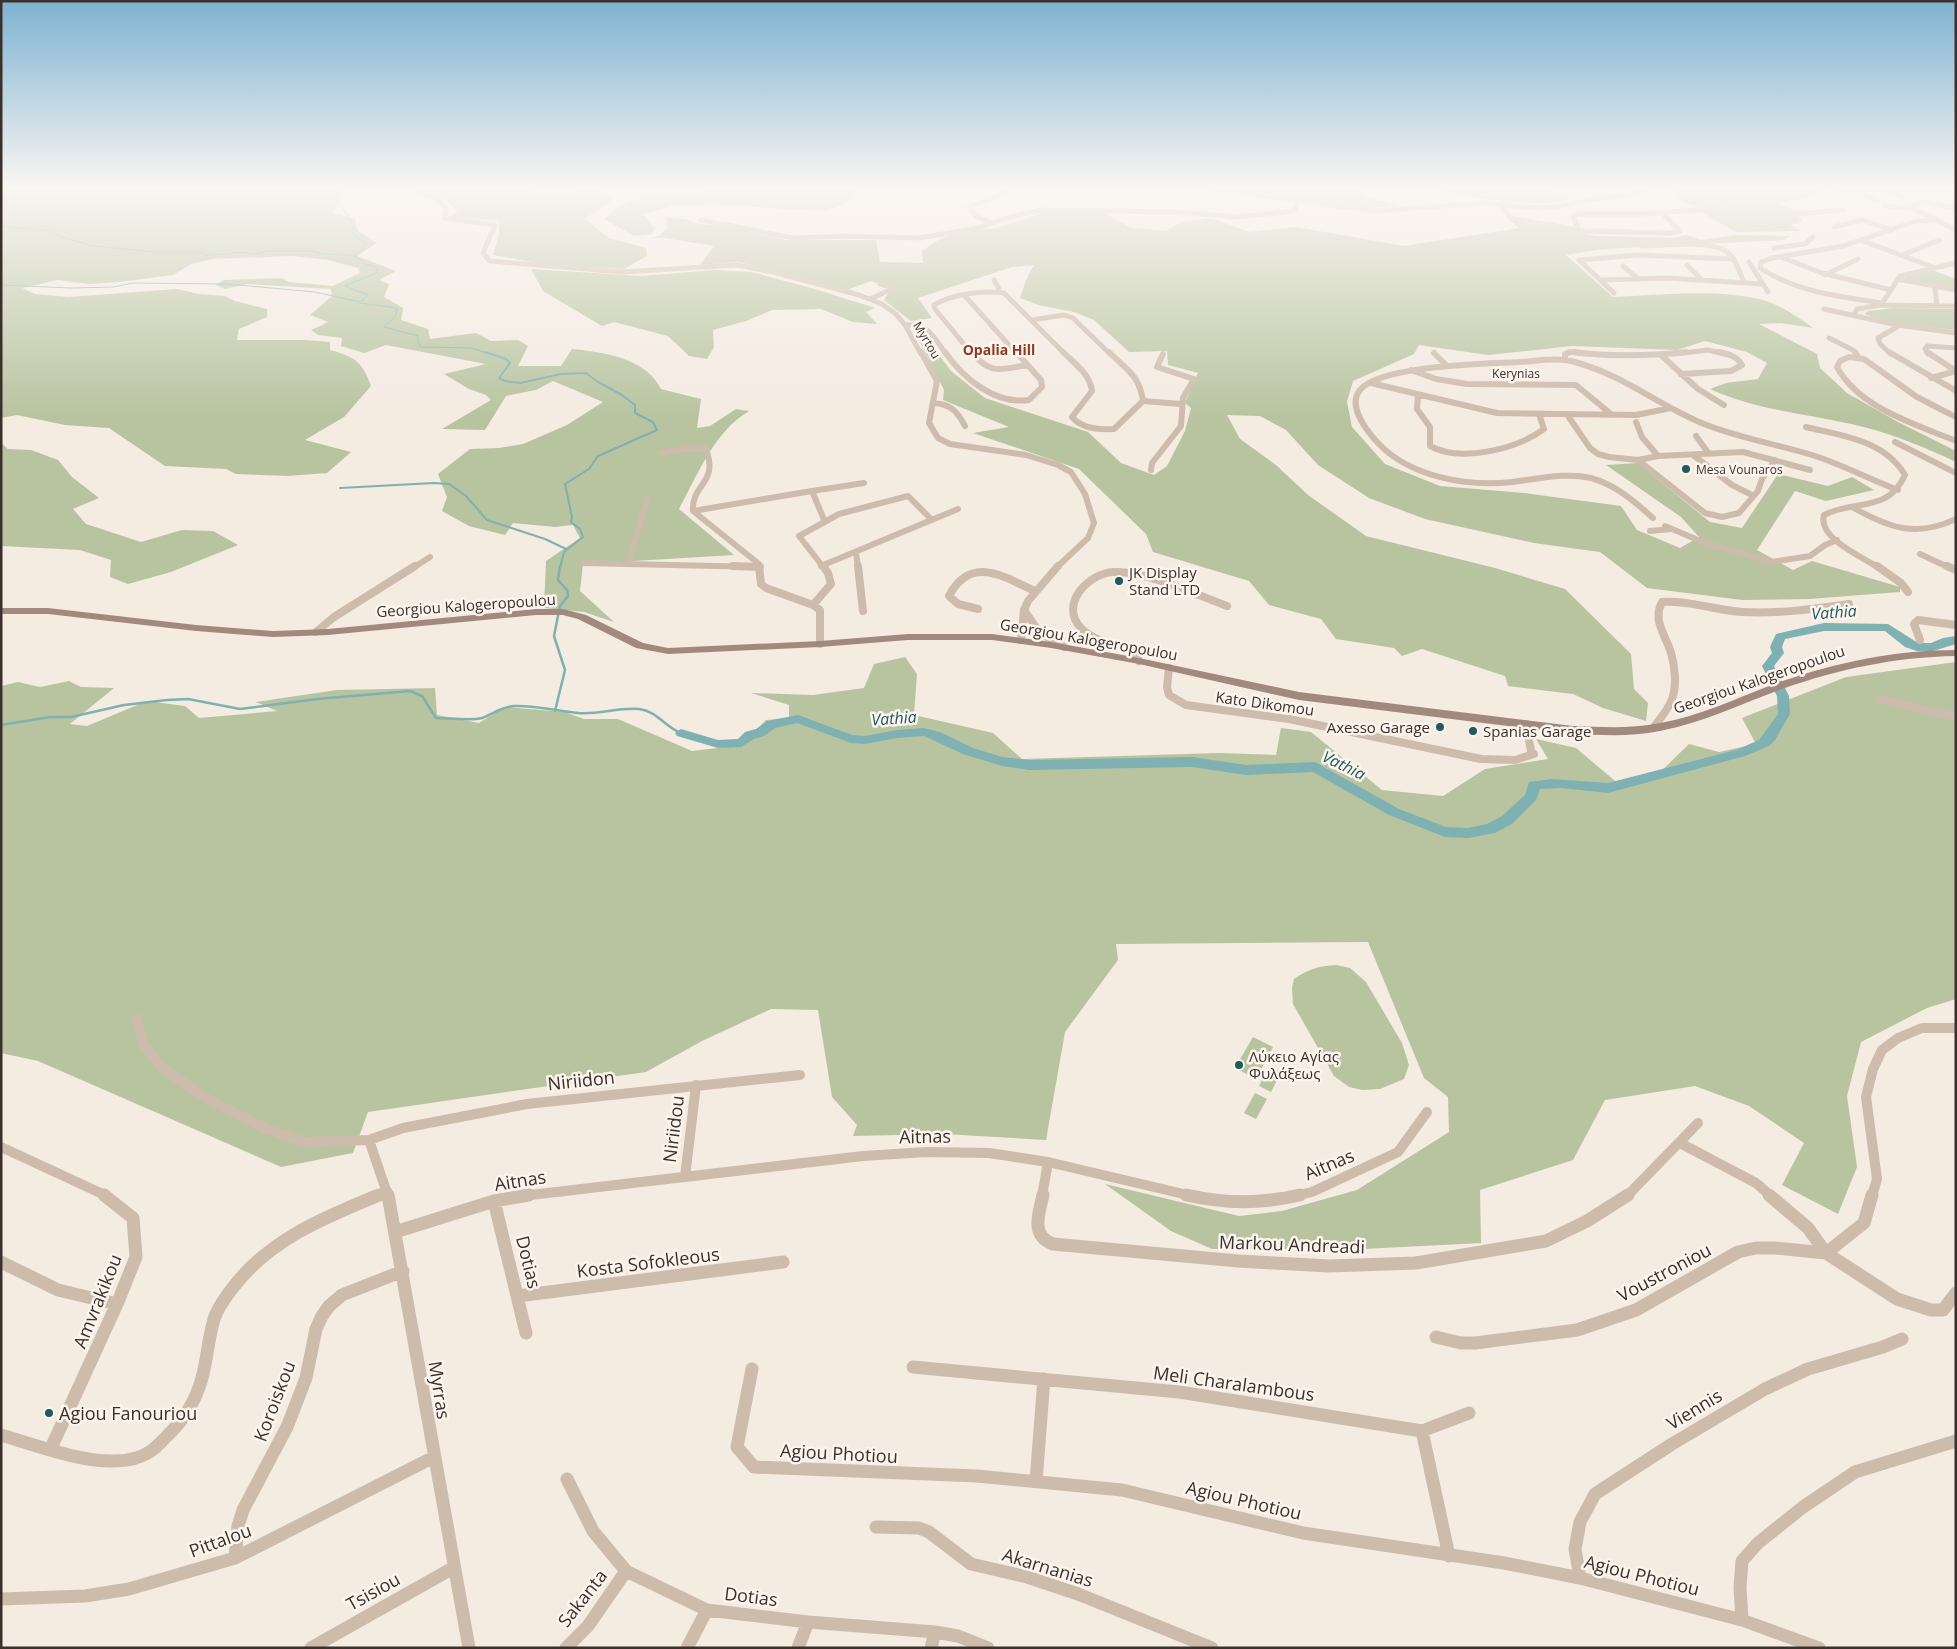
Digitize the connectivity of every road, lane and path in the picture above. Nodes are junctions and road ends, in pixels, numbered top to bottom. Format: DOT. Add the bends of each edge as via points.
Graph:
graph roads {
  1 [pos="510,263"];
  2 [pos="1582,263"];
  3 [pos="1734,263"];
  4 [pos="1761,263"];
  5 [pos="1793,263"];
  6 [pos="1850,263"];
  7 [pos="1923,263"];
  8 [pos="1956,263"];
  9 [pos="1623,266"];
  10 [pos="1687,266"];
  11 [pos="1934,267"];
  12 [pos="1760,268"];
  13 [pos="1825,275"];
  14 [pos="1638,278"];
  15 [pos="1896,279"];
  16 [pos="994,280"];
  17 [pos="1601,280"];
  18 [pos="1701,280"];
  19 [pos="1744,282"];
  20 [pos="880,284"];
  21 [pos="1762,284"];
  22 [pos="1935,288"];
  23 [pos="1891,290"];
  24 [pos="1956,290"];
  25 [pos="998,291"];
  26 [pos="1768,292"];
  27 [pos="1614,293"];
  28 [pos="965,296"];
  29 [pos="870,300"];
  30 [pos="1882,304"];
  31 [pos="1937,306"];
  32 [pos="1956,306"];
  33 [pos="1824,309"];
  34 [pos="1854,315"];
  35 [pos="1032,320"];
  36 [pos="905,325"];
  37 [pos="1897,325"];
  38 [pos="1956,333"];
  39 [pos="1829,338"];
  40 [pos="1956,348"];
  41 [pos="1163,354"];
  42 [pos="1434,354"];
  43 [pos="1661,355"];
  44 [pos="1858,357"];
  45 [pos="1565,360"];
  46 [pos="1028,365"];
  47 [pos="1446,365"];
  48 [pos="1411,370"];
  49 [pos="1956,371"];
  50 [pos="1681,374"];
  51 [pos="1931,378"];
  52 [pos="1371,383"];
  53 [pos="1956,391"];
  54 [pos="1418,395"];
  55 [pos="1144,401"];
  56 [pos="933,403"];
  57 [pos="1182,404"];
  58 [pos="1724,405"];
  59 [pos="1671,408"];
  60 [pos="1539,414"];
  61 [pos="1611,414"];
  62 [pos="1568,416"];
  63 [pos="1956,417"];
  64 [pos="1636,422"];
  65 [pos="966,426"];
  66 [pos="1806,427"];
  67 [pos="1097,429"];
  68 [pos="1696,436"];
  69 [pos="1895,442"];
  70 [pos="1956,442"];
  71 [pos="662,453"];
  72 [pos="1709,454"];
  73 [pos="1693,455"];
  74 [pos="1658,456"];
  75 [pos="1638,460"];
  76 [pos="1775,460"];
  77 [pos="1151,470"];
  78 [pos="1810,470"];
  79 [pos="1956,473"];
  80 [pos="864,483"];
  81 [pos="1898,490"];
  82 [pos="812,491"];
  83 [pos="1752,495"];
  84 [pos="648,496"];
  85 [pos="1852,507"];
  86 [pos="958,509"];
  87 [pos="693,510"];
  88 [pos="1653,518"];
  89 [pos="1956,519"];
  90 [pos="932,520"];
  91 [pos="825,522"];
  92 [pos="1650,532"];
  93 [pos="1836,540"];
  94 [pos="856,552"];
  95 [pos="1920,554"];
  96 [pos="430,557"];
  97 [pos="583,562"];
  98 [pos="628,564"];
  99 [pos="822,566"];
  100 [pos="760,568"];
  101 [pos="1956,570"];
  102 [pos="1035,591"];
  103 [pos="1908,592"];
  104 [pos="1850,604"];
  105 [pos="813,605"];
  106 [pos="1227,606"];
  107 [pos="978,609"];
  108 [pos="1024,610"];
  109 [pos="1,611"];
  110 [pos="864,611"];
  111 [pos="1956,624"];
  112 [pos="316,632"];
  113 [pos="1020,640"];
  114 [pos="1920,640"];
  115 [pos="820,644"];
  116 [pos="1064,647"];
  117 [pos="1956,653"];
  118 [pos="1139,661"];
  119 [pos="1169,668"];
  120 [pos="1880,699"];
  121 [pos="1956,717"];
  122 [pos="1526,724"];
  123 [pos="1652,728"];
  124 [pos="137,1019"];
  125 [pos="1956,1028"];
  126 [pos="800,1075"];
  127 [pos="696,1085"];
  128 [pos="1427,1112"];
  129 [pos="1698,1123"];
  130 [pos="369,1140"];
  131 [pos="1680,1143"];
  132 [pos="1,1148"];
  133 [pos="1048,1162"];
  134 [pos="685,1177"];
  135 [pos="387,1191"];
  136 [pos="494,1201"];
  137 [pos="395,1232"];
  138 [pos="1826,1253"];
  139 [pos="1,1262"];
  140 [pos="783,1262"];
  141 [pos="403,1271"];
  142 [pos="1956,1293"];
  143 [pos="518,1296"];
  144 [pos="117,1304"];
  145 [pos="526,1333"];
  146 [pos="1436,1337"];
  147 [pos="1902,1339"];
  148 [pos="914,1367"];
  149 [pos="752,1369"];
  150 [pos="1044,1380"];
  151 [pos="1468,1413"];
  152 [pos="1422,1430"];
  153 [pos="1,1435"];
  154 [pos="1956,1441"];
  155 [pos="51,1448"];
  156 [pos="434,1457"];
  157 [pos="567,1479"];
  158 [pos="1036,1482"];
  159 [pos="876,1528"];
  160 [pos="1449,1556"];
  161 [pos="235,1558"];
  162 [pos="453,1568"];
  163 [pos="626,1571"];
  164 [pos="1580,1578"];
  165 [pos="1,1599"];
  166 [pos="708,1610"];
  167 [pos="1742,1620"];
  168 [pos="808,1622"];
  169 [pos="935,1632"];
  170 [pos="311,1648"];
  171 [pos="469,1648"];
  172 [pos="566,1648"];
  173 [pos="687,1648"];
  174 [pos="798,1648"];
  175 [pos="931,1648"];
  176 [pos="988,1648"];
  177 [pos="1212,1648"];
  178 [pos="1819,1648"];
  1 -- 29 [label="street, Myrtou" via="622,272 738,266 773,272"];
  2 -- 17 [label="street"];
  3 -- 19 [label="street"];
  4 -- 12 [label="street"];
  5 -- 13 [label="street"];
  6 -- 13 [label="street"];
  7 -- 11 [label="street"];
  8 -- 11 [label="street"];
  9 -- 14 [label="street"];
  10 -- 18 [label="street"];
  11 -- 15 [label="street"];
  12 -- 21 [label="street" via="1751,264"];
  12 -- 30 [label="street" via="1792,285"];
  13 -- 23 [label="street"];
  14 -- 17 [label="street"];
  14 -- 18 [label="street"];
  15 -- 22 [label="street"];
  15 -- 23 [label="street"];
  16 -- 25 [label="street"];
  17 -- 27 [label="street"];
  18 -- 19 [label="street"];
  19 -- 21 [label="street"];
  20 -- 29 [label="street" via="894,288"];
  21 -- 26 [label="street"];
  22 -- 24 [label="street"];
  22 -- 31 [label="street"];
  23 -- 30 [label="street"];
  25 -- 28 [label="street"];
  25 -- 35 [label="street"];
  28 -- 46 [label="street"];
  28 -- 46 [label="street" via="946,299 934,306 982,366 993,370"];
  29 -- 36 [label="street, Myrtou" via="896,314"];
  30 -- 31 [label="street"];
  30 -- 34 [label="street" via="1857,309"];
  31 -- 32 [label="street"];
  33 -- 34 [label="street"];
  34 -- 37 [label="street"];
  35 -- 55 [label="street" via="1064,315 1073,318 1132,374 1141,386"];
  35 -- 67 [label="street" via="1092,384 1092,391 1072,417 1074,422"];
  36 -- 46 [label="street" via="924,326 963,374 1009,400 1029,400 1042,387 1041,380"];
  36 -- 56 [label="street, Myrtou" via="937,381"];
  37 -- 38 [label="street"];
  37 -- 51 [label="street" via="1878,338 1880,344"];
  39 -- 44 [label="street" via="1853,350"];
  40 -- 49 [label="street" via="1935,345 1925,349"];
  41 -- 57 [label="street" via="1157,368 1194,379"];
  42 -- 47 [label="street"];
  43 -- 45 [label="street" via="1603,356 1571,352 1565,354"];
  43 -- 50 [label="street"];
  43 -- 50 [label="street" via="1708,350 1730,355 1742,365 1731,371"];
  44 -- 63 [label="street" via="1870,362 1917,397"];
  44 -- 70 [label="street" via="1840,361 1837,367 1839,374 1863,396"];
  45 -- 47 [label="street"];
  45 -- 59 [label="street" via="1611,372"];
  47 -- 48 [label="street"];
  48 -- 52 [label="street"];
  48 -- 61 [label="street, Kerynias" via="1436,380 1576,385"];
  49 -- 51 [label="street"];
  50 -- 58 [label="street" via="1700,392"];
  51 -- 53 [label="street"];
  52 -- 54 [label="street"];
  52 -- 88 [label="street" via="1360,390 1355,399 1359,417 1388,452 1407,464 1442,477 1491,483 1556,475 1583,476 1621,492"];
  54 -- 60 [label="street" via="1497,414"];
  54 -- 60 [label="street" via="1418,409 1430,427 1430,446 1445,452 1486,451 1525,441 1544,429"];
  55 -- 57 [label="street"];
  55 -- 67 [label="street" via="1114,429"];
  56 -- 65 [label="street" via="950,405"];
  56 -- 102 [label="street, Myrtou" via="929,423 938,438 950,444 1026,455 1058,465 1071,472 1085,494 1094,523 1088,538"];
  57 -- 77 [label="street" via="1181,426 1152,463"];
  59 -- 61 [label="street" via="1636,415"];
  59 -- 81 [label="street" via="1719,429 1820,458"];
  60 -- 62 [label="street"];
  61 -- 62 [label="street"];
  62 -- 75 [label="street" via="1590,448 1598,454"];
  64 -- 74 [label="street" via="1642,438"];
  66 -- 81 [label="street" via="1857,440 1893,457 1905,475"];
  68 -- 72 [label="street"];
  69 -- 79 [label="street"];
  71 -- 87 [label="street" via="706,449 711,460 710,474 692,504"];
  72 -- 73 [label="street"];
  72 -- 76 [label="street" via="1743,452"];
  73 -- 74 [label="street"];
  73 -- 83 [label="street" via="1732,485"];
  74 -- 75 [label="street"];
  75 -- 83 [label="street" via="1711,515 1722,517 1739,513"];
  76 -- 78 [label="street"];
  76 -- 83 [label="street" via="1762,478 1758,491"];
  80 -- 82 [label="street"];
  81 -- 85 [label="street" via="1890,496"];
  82 -- 87 [label="street"];
  82 -- 91 [label="street"];
  84 -- 98 [label="street"];
  85 -- 89 [label="street" via="1874,520 1920,531 1940,528"];
  85 -- 93 [label="street" via="1824,514 1825,530"];
  86 -- 90 [label="street"];
  87 -- 100 [label="street"];
  90 -- 91 [label="street" via="908,496 839,514"];
  90 -- 94 [label="street"];
  91 -- 99 [label="street" via="800,536"];
  92 -- 93 [label="street" via="1668,528 1705,543 1772,562 1810,556"];
  93 -- 103 [label="street" via="1900,581"];
  94 -- 99 [label="street"];
  94 -- 110 [label="street"];
  95 -- 101 [label="street"];
  96 -- 112 [label="street" via="334,617"];
  97 -- 98 [label="street"];
  98 -- 100 [label="street"];
  99 -- 105 [label="street" via="831,584"];
  100 -- 105 [label="street" via="761,584 766,588"];
  102 -- 107 [label="street" via="996,574 978,571 965,575 953,586 949,596 958,605"];
  102 -- 108 [label="street, Myrtou"];
  104 -- 123 [label="street" via="1802,611 1741,612 1662,602 1657,617 1674,671 1673,697"];
  105 -- 115 [label="street" via="821,612"];
  106 -- 118 [label="street" via="1132,573 1112,572 1092,579 1076,594 1072,610 1074,618 1093,636 1134,650"];
  108 -- 113 [label="street, Myrtou"];
  108 -- 116 [label="street" via="1039,634"];
  109 -- 112 [label="street, Georgiou Kalogeropoulou" via="48,611 248,633"];
  111 -- 114 [label="street" via="1918,620 1914,624"];
  112 -- 115 [label="street, Georgiou Kalogeropoulou" via="556,612 595,622 633,643 658,651"];
  113 -- 115 [label="street, Georgiou Kalogeropoulou" via="908,636"];
  113 -- 116 [label="street, Georgiou Kalogeropoulou"];
  116 -- 118 [label="street, Georgiou Kalogeropoulou"];
  117 -- 123 [label="street, Georgiou Kalogeropoulou" via="1871,659 1826,670 1683,722"];
  118 -- 119 [label="street, Georgiou Kalogeropoulou"];
  119 -- 122 [label="street, Georgiou Kalogeropoulou" via="1300,696"];
  119 -- 122 [label="street, Kato Dikomou" via="1166,692 1171,700 1186,705 1290,718 1481,759 1523,760 1534,754"];
  120 -- 121 [label="street"];
  122 -- 123 [label="street, Georgiou Kalogeropoulou" via="1608,731"];
  124 -- 130 [label="street, Niriidon" via="143,1043 161,1067 206,1098 264,1128 304,1142"];
  125 -- 138 [label="street" via="1922,1028 1898,1038 1882,1050 1873,1068 1866,1097 1877,1179 1864,1223"];
  126 -- 127 [label="street, Niriidon"];
  127 -- 130 [label="street, Niriidon" via="527,1104 403,1128"];
  127 -- 134 [label="street, Niriidou"];
  128 -- 133 [label="street, Aitnas" via="1398,1152 1312,1192 1276,1200 1242,1203 1205,1200"];
  129 -- 131 [label="street, Markou Andreadi"];
  130 -- 135 [label="street, Myrras"];
  131 -- 133 [label="street, Markou Andreadi" via="1628,1195 1587,1221 1546,1241 1416,1263 1329,1266 1072,1247 1045,1242 1037,1228"];
  131 -- 138 [label="street" via="1756,1183 1808,1228"];
  132 -- 144 [label="street, Amvrakikou" via="107,1196 132,1218 136,1258"];
  133 -- 134 [label="street, Aitnas" via="989,1153 927,1152 863,1156"];
  134 -- 136 [label="street, Aitnas"];
  135 -- 137 [label="street, Myrras"];
  135 -- 155 [label="street" via="314,1222 289,1236 255,1263 231,1290 213,1321 208,1356 196,1395 178,1426 150,1452 120,1462 89,1460"];
  136 -- 137 [label="street, Aitnas"];
  136 -- 143 [label="street, Dotias"];
  137 -- 141 [label="street, Myrras"];
  138 -- 142 [label="street, Voustroniou" via="1897,1299 1931,1310 1943,1310"];
  138 -- 146 [label="street, Voustroniou" via="1775,1248 1738,1252 1636,1310 1577,1330 1475,1343"];
  139 -- 144 [label="street" via="58,1290"];
  140 -- 143 [label="street, Kosta Sofokleous"];
  141 -- 156 [label="street, Myrras"];
  141 -- 161 [label="street, Koroiskou" via="342,1295 322,1316 316,1329 306,1378 287,1427 243,1510"];
  143 -- 145 [label="street, Dotias"];
  144 -- 155 [label="street, Amvrakikou"];
  147 -- 164 [label="street, Viennis" via="1808,1369 1765,1389 1595,1494 1580,1522 1575,1549"];
  148 -- 150 [label="street, Meli Charalambous"];
  149 -- 158 [label="street, Agiou Photiou" via="736,1447 754,1467 977,1476"];
  150 -- 152 [label="street, Meli Charalambous" via="1179,1392"];
  150 -- 158 [label="street"];
  151 -- 152 [label="street"];
  152 -- 160 [label="street"];
  153 -- 155 [label="street"];
  154 -- 167 [label="street" via="1855,1472 1758,1542 1742,1561"];
  156 -- 161 [label="street, Pittalou"];
  156 -- 162 [label="street, Myrras"];
  157 -- 163 [label="street, Dotias" via="593,1531"];
  158 -- 160 [label="street, Agiou Photiou" via="1122,1490 1303,1533"];
  159 -- 177 [label="street, Akarnanias" via="919,1528 971,1564 1027,1577 1078,1594"];
  160 -- 164 [label="street, Agiou Photiou"];
  161 -- 165 [label="street, Pittalou" via="129,1589 85,1596"];
  162 -- 170 [label="street, Tsisiou"];
  162 -- 171 [label="street, Myrras"];
  163 -- 166 [label="street, Dotias"];
  163 -- 172 [label="street, Sakanta" via="588,1626"];
  164 -- 167 [label="street, Agiou Photiou"];
  166 -- 168 [label="street, Dotias"];
  166 -- 173 [label="street"];
  167 -- 178 [label="street, Agiou Photiou"];
  168 -- 169 [label="street, Dotias"];
  168 -- 174 [label="street"];
  169 -- 175 [label="street"];
  169 -- 176 [label="street, Dotias" via="958,1636"];
}
